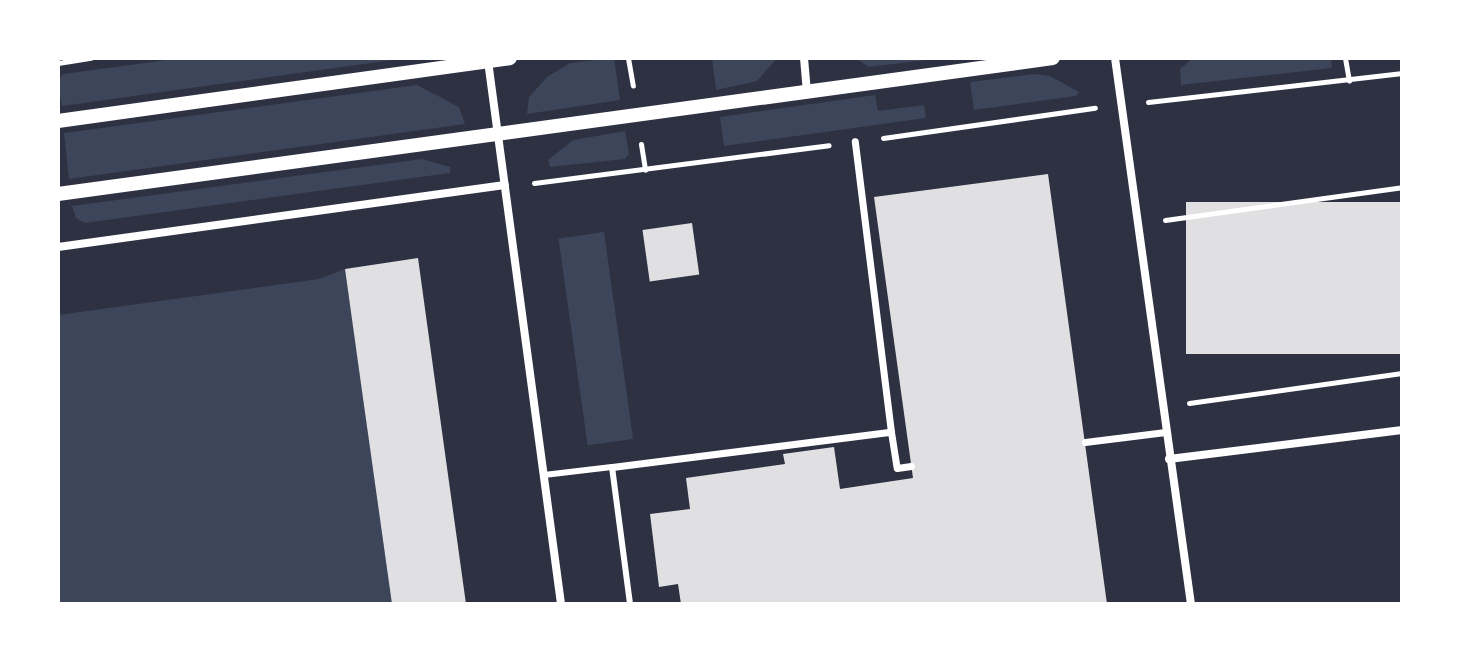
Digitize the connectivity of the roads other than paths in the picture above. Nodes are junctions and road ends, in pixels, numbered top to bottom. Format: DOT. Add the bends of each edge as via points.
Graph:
graph roads {
  1 [pos="510,58"];
  2 [pos="804,58"];
  3 [pos="1053,58"];
  4 [pos="1115,58"];
  5 [pos="488,61"];
  6 [pos="807,92"];
  7 [pos="58,121"];
  8 [pos="497,132"];
  9 [pos="855,141"];
  10 [pos="505,185"];
  11 [pos="58,194"];
  12 [pos="58,247"];
  13 [pos="1402,430"];
  14 [pos="891,432"];
  15 [pos="1165,432"];
  16 [pos="1085,442"];
  17 [pos="1169,459"];
  18 [pos="911,466"];
  19 [pos="612,467"];
  20 [pos="544,475"];
  21 [pos="561,604"];
  22 [pos="630,604"];
  23 [pos="1191,604"];
  1 -- 5 [label="street"];
  2 -- 6 [label="street"];
  3 -- 6 [label="street"];
  4 -- 15 [label="street"];
  5 -- 7 [label="street"];
  5 -- 8 [label="street"];
  6 -- 8 [label="street"];
  8 -- 10 [label="street"];
  8 -- 11 [label="street"];
  9 -- 14 [label="street"];
  10 -- 12 [label="street"];
  10 -- 20 [label="street"];
  13 -- 17 [label="street"];
  14 -- 18 [label="street" via="897,468"];
  14 -- 19 [label="street"];
  15 -- 16 [label="street"];
  15 -- 17 [label="street"];
  17 -- 23 [label="street"];
  19 -- 20 [label="lane"];
  19 -- 22 [label="lane"];
  20 -- 21 [label="street"];
}
